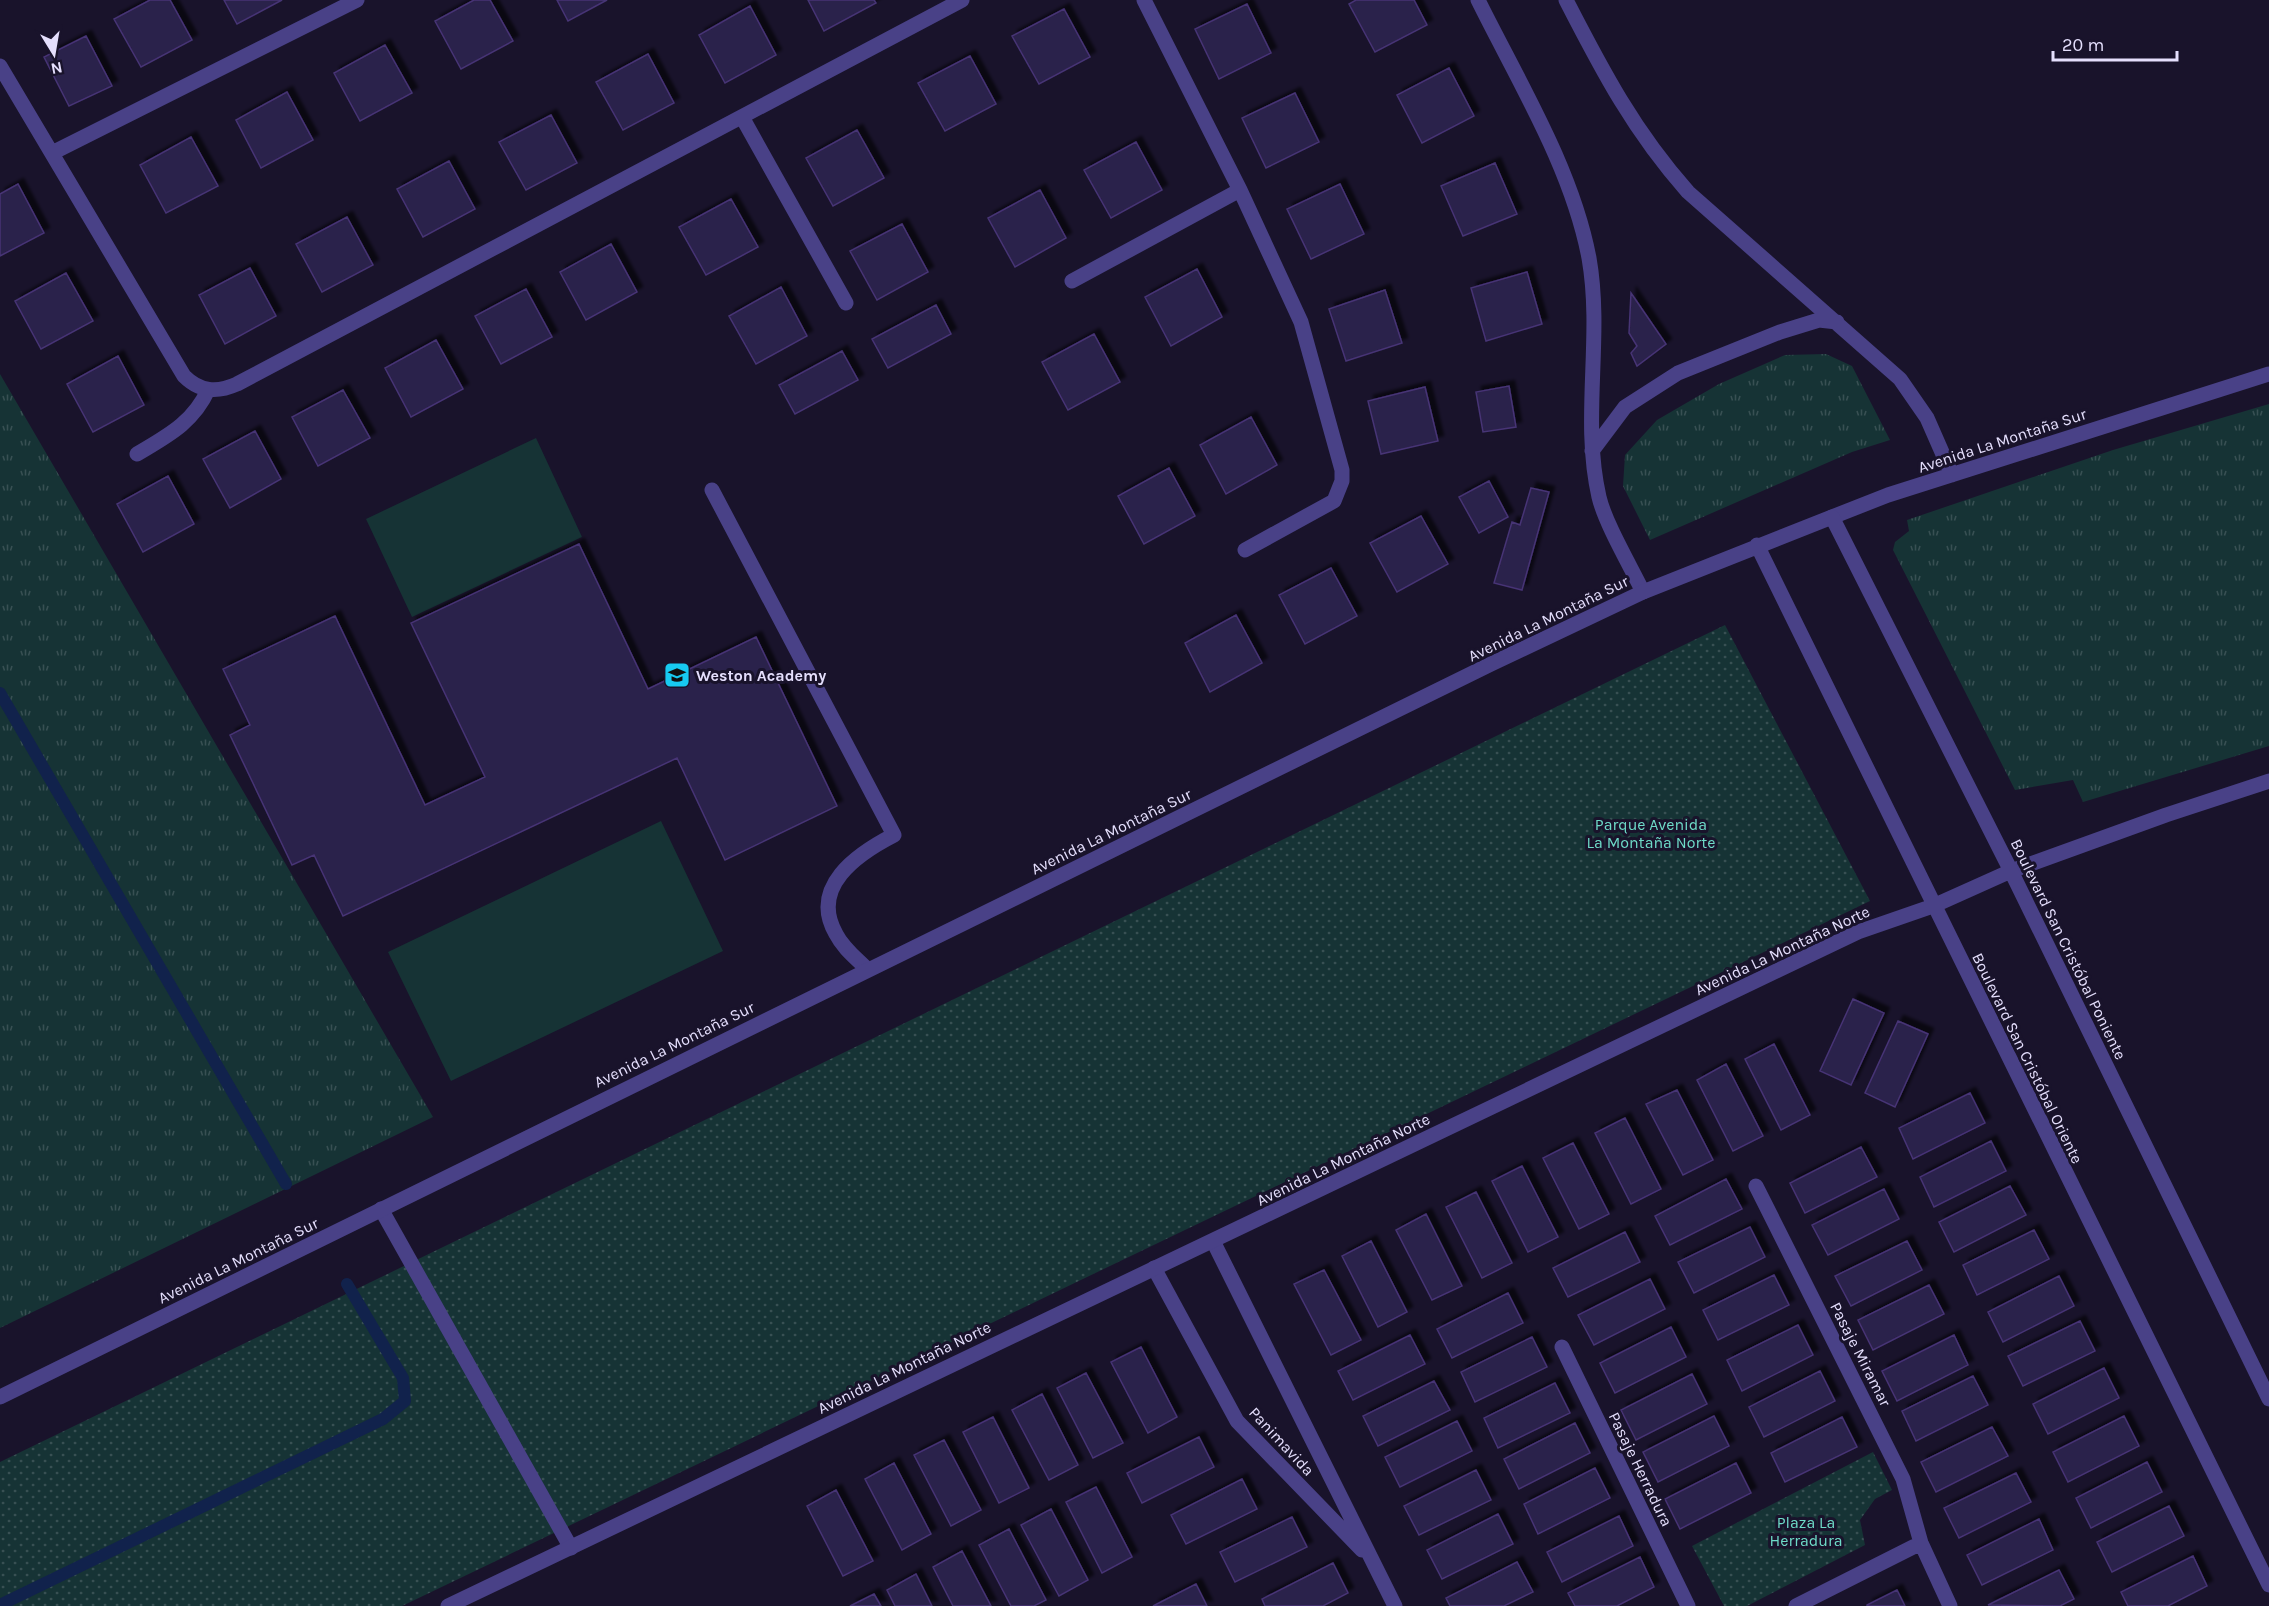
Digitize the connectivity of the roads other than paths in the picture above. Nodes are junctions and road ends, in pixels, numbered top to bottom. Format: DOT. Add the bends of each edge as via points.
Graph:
graph roads {
  1 [pos="357,0"];
  2 [pos="962,0"];
  3 [pos="1144,0"];
  4 [pos="1478,0"];
  5 [pos="1566,0"];
  6 [pos="0,66"];
  7 [pos="742,117"];
  8 [pos="52,153"];
  9 [pos="1239,190"];
  10 [pos="1072,281"];
  11 [pos="846,303"];
  12 [pos="1837,322"];
  13 [pos="2269,374"];
  14 [pos="208,390"];
  15 [pos="1592,450"];
  16 [pos="137,454"];
  17 [pos="1952,475"];
  18 [pos="712,490"];
  19 [pos="1832,517"];
  20 [pos="1757,545"];
  21 [pos="1245,550"];
  22 [pos="1643,592"];
  23 [pos="2269,781"];
  24 [pos="2011,872"];
  25 [pos="1933,906"];
  26 [pos="867,969"];
  27 [pos="1756,1186"];
  28 [pos="381,1209"];
  29 [pos="1213,1241"];
  30 [pos="1154,1268"];
  31 [pos="1562,1347"];
  32 [pos="0,1397"];
  33 [pos="2269,1399"];
  34 [pos="1921,1543"];
  35 [pos="571,1548"];
  36 [pos="1372,1559"];
  37 [pos="2269,1585"];
  38 [pos="448,1606"];
  39 [pos="1395,1606"];
  40 [pos="1688,1606"];
  41 [pos="1796,1606"];
  42 [pos="1950,1606"];
  1 -- 8 [label="street"];
  2 -- 7 [label="street"];
  3 -- 9 [label="street"];
  4 -- 15 [label="street" via="1552,151 1580,221 1594,301"];
  5 -- 12 [label="street" via="1611,87 1661,161 1696,199"];
  6 -- 8 [label="street"];
  7 -- 11 [label="street"];
  7 -- 14 [label="street" via="237,384"];
  8 -- 14 [label="street" via="183,376"];
  9 -- 10 [label="street"];
  9 -- 21 [label="street" via="1301,322 1342,482 1334,501"];
  12 -- 15 [label="street" via="1819,320 1780,332 1678,374 1625,407"];
  12 -- 17 [label="street" via="1900,379 1917,400"];
  13 -- 17 [label="street, Avenida La Montaña Sur"];
  14 -- 16 [label="street" via="200,408 181,428"];
  15 -- 22 [label="street" via="1600,500"];
  17 -- 19 [label="street, Avenida La Montaña Sur"];
  18 -- 26 [label="street" via="894,835 848,863 828,904 837,936"];
  19 -- 20 [label="street, Avenida La Montaña Sur"];
  19 -- 24 [label="street, Boulevard San Cristóbal Poniente"];
  20 -- 22 [label="street, Avenida La Montaña Sur"];
  20 -- 25 [label="street, Boulevard San Cristóbal Oriente"];
  22 -- 26 [label="street, Avenida La Montaña Sur"];
  23 -- 24 [label="street, Avenida La Montaña Norte"];
  24 -- 25 [label="street, Avenida La Montaña Norte"];
  24 -- 33 [label="street, Boulevard San Cristóbal Poniente"];
  25 -- 29 [label="street, Avenida La Montaña Norte" via="1858,932"];
  25 -- 37 [label="street, Boulevard San Cristóbal Oriente"];
  26 -- 28 [label="street, Avenida La Montaña Sur"];
  27 -- 34 [label="street, Pasaje Miramar" via="1903,1479"];
  28 -- 32 [label="street, Avenida La Montaña Sur"];
  28 -- 35 [label="street"];
  29 -- 30 [label="street, Avenida La Montaña Norte"];
  29 -- 36 [label="street, Panimavida"];
  30 -- 35 [label="street, Avenida La Montaña Norte"];
  30 -- 36 [label="street, Panimavida" via="1237,1421"];
  31 -- 40 [label="street, Pasaje Herradura"];
  34 -- 41 [label="street"];
  34 -- 42 [label="street, Pasaje Miramar"];
  35 -- 38 [label="street, Avenida La Montaña Norte"];
  36 -- 39 [label="street, Panimavida"];
}
